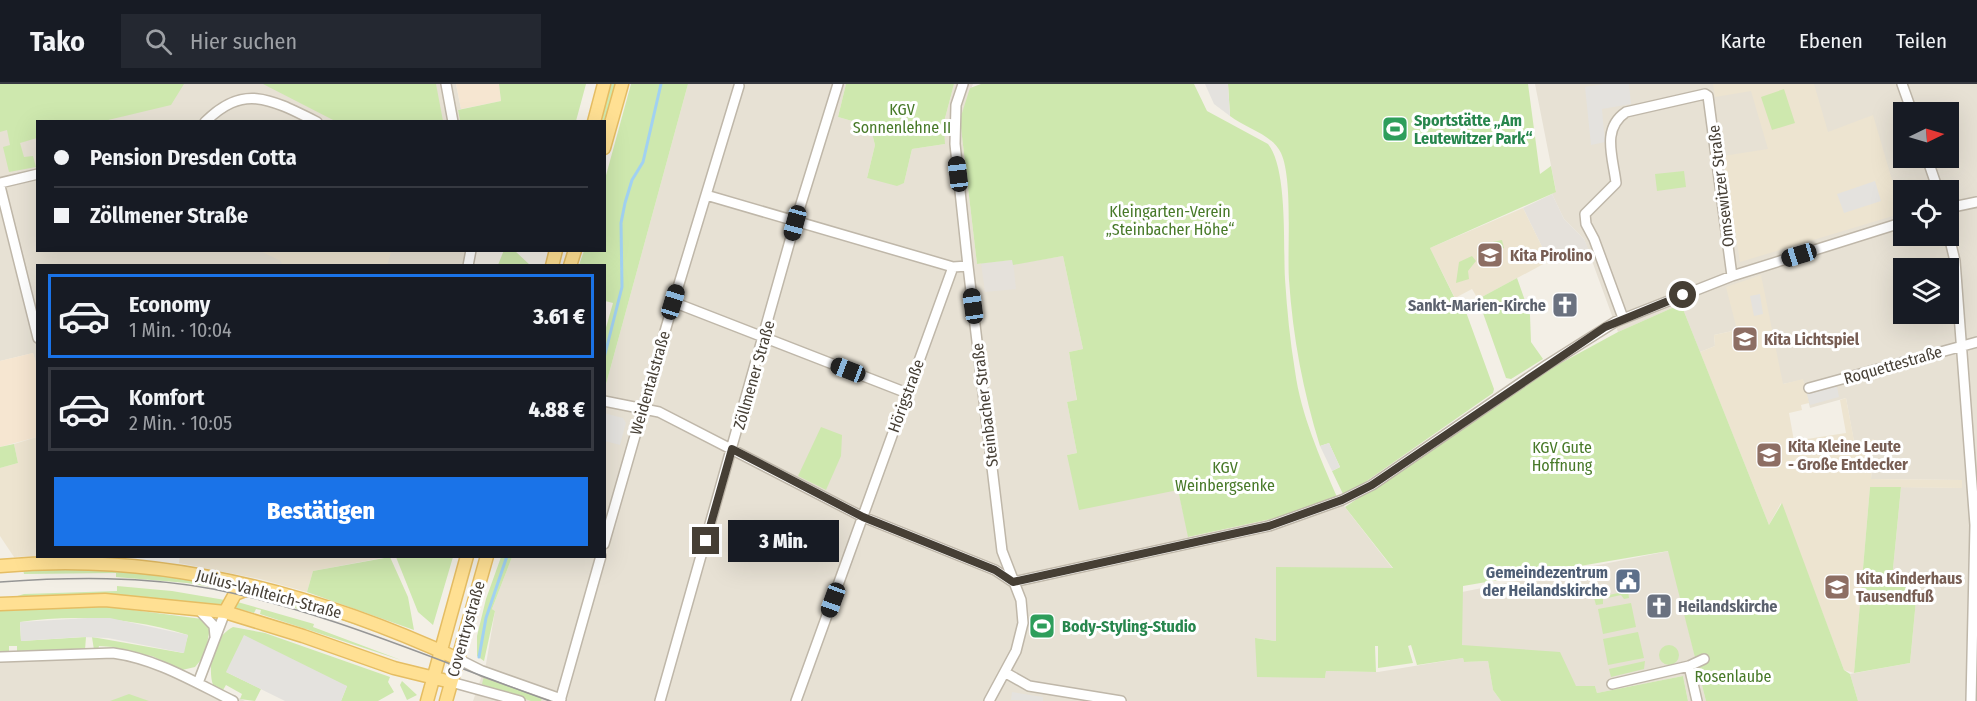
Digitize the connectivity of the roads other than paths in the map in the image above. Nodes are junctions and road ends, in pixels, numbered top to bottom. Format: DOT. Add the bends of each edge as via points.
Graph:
graph roads {
  1 [pos="446,84"];
  2 [pos="604,84"];
  3 [pos="622,84"];
  4 [pos="838,84"];
  5 [pos="963,84"];
  6 [pos="1902,84"];
  7 [pos="740,86"];
  8 [pos="1908,102"];
  9 [pos="207,120"];
  10 [pos="313,120"];
  11 [pos="453,120"];
  12 [pos="595,120"];
  13 [pos="606,141"];
  14 [pos="36,175"];
  15 [pos="0,185"];
  16 [pos="706,195"];
  17 [pos="1977,202"];
  18 [pos="1959,206"];
  19 [pos="795,223"];
  20 [pos="1893,225"];
  21 [pos="1951,246"];
  22 [pos="968,266"];
  23 [pos="953,267"];
  24 [pos="1732,276"];
  25 [pos="673,302"];
  26 [pos="1623,318"];
  27 [pos="36,330"];
  28 [pos="765,337"];
  29 [pos="1977,342"];
  30 [pos="1960,346"];
  31 [pos="1809,388"];
  32 [pos="907,393"];
  33 [pos="606,401"];
  34 [pos="643,408"];
  35 [pos="732,449"];
  36 [pos="863,517"];
  37 [pos="606,537"];
  38 [pos="466,558"];
  39 [pos="486,558"];
  40 [pos="600,558"];
  41 [pos="0,566"];
  42 [pos="1013,582"];
  43 [pos="253,587"];
  44 [pos="0,603"];
  45 [pos="198,609"];
  46 [pos="225,612"];
  47 [pos="215,637"];
  48 [pos="440,650"];
  49 [pos="0,657"];
  50 [pos="458,659"];
  51 [pos="1704,659"];
  52 [pos="1689,666"];
  53 [pos="1006,673"];
  54 [pos="433,677"];
  55 [pos="452,682"];
  56 [pos="198,683"];
  57 [pos="1612,684"];
  58 [pos="560,700"];
  59 [pos="233,701"];
  60 [pos="427,701"];
  61 [pos="446,701"];
  62 [pos="520,701"];
  63 [pos="660,701"];
  64 [pos="796,701"];
  65 [pos="989,701"];
  66 [pos="1121,701"];
  67 [pos="1697,701"];
  68 [pos="1971,701"];
  1 -- 11 [label="street"];
  2 -- 12 [label="main road"];
  3 -- 13 [label="main road"];
  4 -- 19 [label="street, Zöllmener Straße"];
  5 -- 22 [label="street, Steinbacher Straße" via="956,105 955,144"];
  6 -- 8 [label="street"];
  7 -- 16 [label="street, Weidentalstraße"];
  9 -- 10 [label="street" via="226,96 247,90 259,91"];
  14 -- 15 [label="street"];
  15 -- 27 [label="street"];
  16 -- 19 [label="street"];
  16 -- 25 [label="street, Weidentalstraße"];
  17 -- 18 [label="street"];
  19 -- 23 [label="street"];
  19 -- 28 [label="street, Zöllmener Straße"];
  20 -- 24 [label="street"];
  21 -- 30 [label="street"];
  22 -- 23 [label="street"];
  22 -- 42 [label="street, Steinbacher Straße" via="1002,551"];
  23 -- 32 [label="street, Hörigstraße"];
  24 -- 26 [label="street"];
  24 -- 26 [label="street, Omsewitzer Straße" via="1708,96 1626,112 1615,120 1609,137 1616,183 1585,214"];
  25 -- 28 [label="street"];
  25 -- 34 [label="street, Weidentalstraße"];
  26 -- 42 [label="street" via="1556,358 1372,485 1342,500 1269,526"];
  28 -- 32 [label="street"];
  28 -- 35 [label="street, Zöllmener Straße"];
  29 -- 30 [label="street, Roquettestraße"];
  30 -- 31 [label="street, Roquettestraße"];
  30 -- 68 [label="street" via="1975,525"];
  32 -- 36 [label="street, Hörigstraße"];
  33 -- 34 [label="street"];
  34 -- 35 [label="street"];
  34 -- 37 [label="street, Weidentalstraße"];
  35 -- 36 [label="street"];
  35 -- 63 [label="street, Zöllmener Straße"];
  36 -- 42 [label="street" via="995,570"];
  36 -- 64 [label="street, Hörigstraße"];
  38 -- 48 [label="main road, Coventrystraße"];
  39 -- 50 [label="main road, Coventrystraße"];
  40 -- 58 [label="street"];
  41 -- 43 [label="main road, Julius-Vahlteich-Straße" via="118,564 174,569"];
  42 -- 53 [label="street, Steinbacher Straße" via="1021,600 1023,623"];
  43 -- 46 [label="main road" via="235,594"];
  43 -- 48 [label="main road, Julius-Vahlteich-Straße" via="313,603"];
  44 -- 45 [label="main road, Julius-Vahlteich-Straße" via="105,600"];
  45 -- 46 [label="main road, Julius-Vahlteich-Straße"];
  45 -- 47 [label="street, Julius-Vahlteich-Straße" via="214,627"];
  46 -- 47 [label="street"];
  46 -- 54 [label="main road, Julius-Vahlteich-Straße" via="394,668"];
  47 -- 56 [label="street"];
  48 -- 50 [label="main road, Julius-Vahlteich-Straße"];
  48 -- 54 [label="main road, Coventrystraße"];
  49 -- 56 [label="street" via="121,654 151,661"];
  50 -- 55 [label="main road, Coventrystraße"];
  50 -- 58 [label="street"];
  51 -- 52 [label="street"];
  52 -- 57 [label="street"];
  52 -- 67 [label="street"];
  53 -- 65 [label="street, Steinbacher Straße"];
  53 -- 66 [label="street" via="1029,686"];
  54 -- 55 [label="main road, Julius-Vahlteich-Straße"];
  54 -- 60 [label="main road, Coventrystraße"];
  55 -- 61 [label="main road, Coventrystraße"];
  55 -- 62 [label="street"];
  56 -- 59 [label="street"];
}
